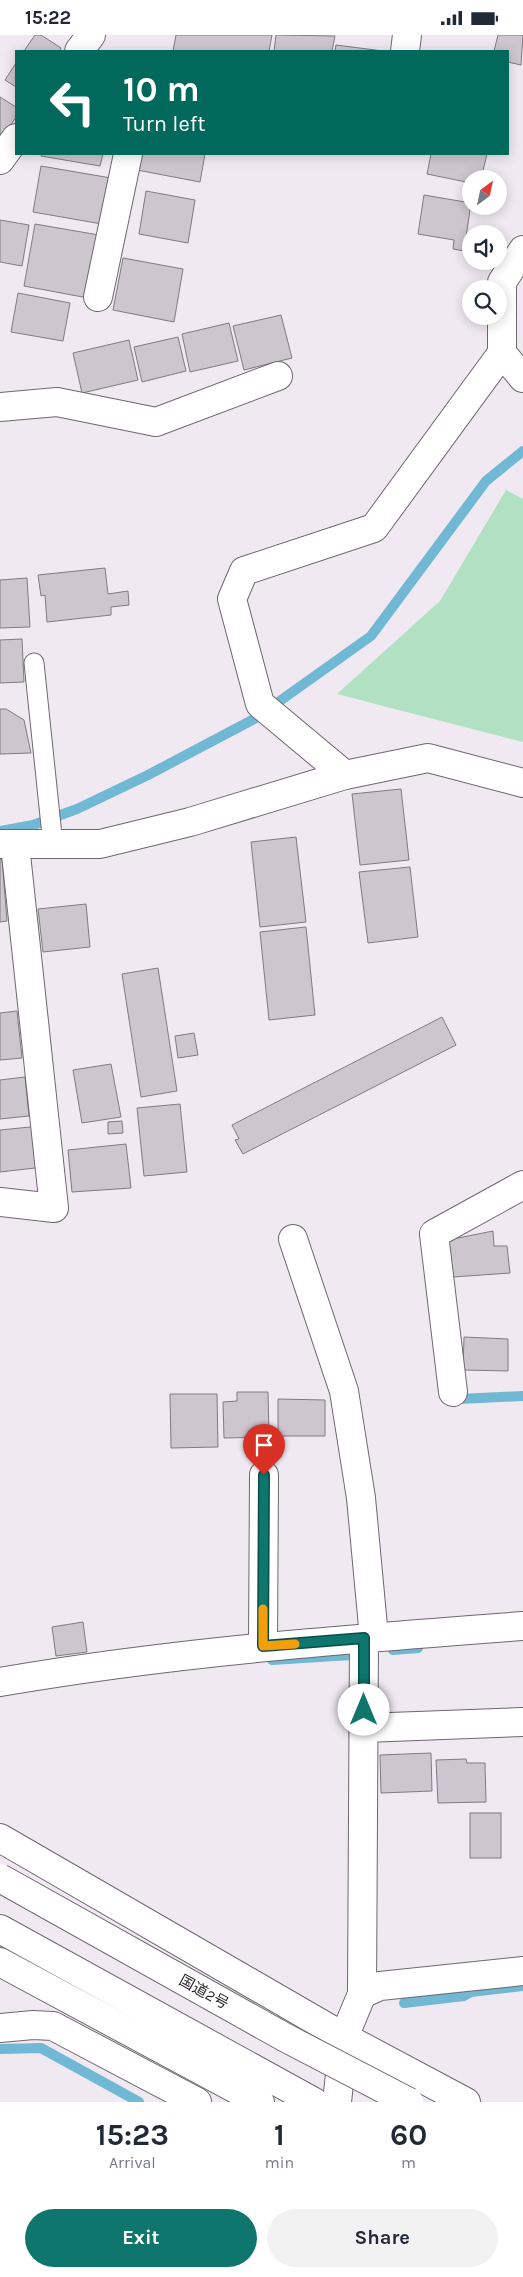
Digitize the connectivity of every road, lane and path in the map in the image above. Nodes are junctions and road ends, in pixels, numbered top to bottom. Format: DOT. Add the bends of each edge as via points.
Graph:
graph roads {
  1 [pos="407,35"];
  2 [pos="405,50"];
  3 [pos="15,138"];
  4 [pos="128,155"];
  5 [pos="0,160"];
  6 [pos="523,250"];
  7 [pos="98,297"];
  8 [pos="502,353"];
  9 [pos="278,376"];
  10 [pos="523,378"];
  11 [pos="0,407"];
  12 [pos="34,663"];
  13 [pos="345,775"];
  14 [pos="523,783"];
  15 [pos="53,843"];
  16 [pos="8,845"];
  17 [pos="523,1185"];
  18 [pos="0,1202"];
  19 [pos="293,1239"];
  20 [pos="453,1392"];
  21 [pos="264,1475"];
  22 [pos="523,1626"];
  23 [pos="369,1637"];
  24 [pos="263,1646"];
  25 [pos="0,1682"];
  26 [pos="523,1722"];
  27 [pos="364,1728"];
  28 [pos="0,1838"];
  29 [pos="0,1878"];
  30 [pos="0,1929"];
  31 [pos="0,1963"];
  32 [pos="523,1971"];
  33 [pos="362,1994"];
  34 [pos="0,2028"];
  35 [pos="344,2037"];
  36 [pos="196,2102"];
  37 [pos="260,2102"];
  38 [pos="314,2102"];
  39 [pos="337,2102"];
  40 [pos="409,2102"];
  41 [pos="466,2102"];
  1 -- 2 [label="main road"];
  3 -- 5 [label="main road"];
  4 -- 7 [label="main road"];
  6 -- 8 [label="main road" via="502,282"];
  8 -- 10 [label="main road"];
  8 -- 13 [label="main road" via="374,528 244,571 232,599 267,709"];
  9 -- 11 [label="main road" via="156,422 57,402"];
  12 -- 15 [label="lane"];
  13 -- 14 [label="main road" via="428,758"];
  13 -- 15 [label="main road" via="190,822 109,842"];
  15 -- 16 [label="main road"];
  16 -- 18 [label="main road" via="54,1208"];
  17 -- 20 [label="main road" via="434,1234"];
  19 -- 23 [label="main road" via="344,1391 361,1499"];
  21 -- 24 [label="main road"];
  22 -- 23 [label="main road"];
  23 -- 24 [label="main road"];
  23 -- 27 [label="main road"];
  24 -- 25 [label="main road" via="61,1671"];
  26 -- 27 [label="main road"];
  27 -- 33 [label="main road"];
  28 -- 35 [label="main road"];
  29 -- 40 [label="main road, 国道2号, bridge" via="286,2038"];
  30 -- 38 [label="main road"];
  31 -- 37 [label="main road"];
  32 -- 33 [label="main road" via="380,1986"];
  33 -- 35 [label="main road"];
  34 -- 36 [label="main road" via="53,2026"];
  35 -- 39 [label="main road"];
  35 -- 41 [label="main road"];
}
